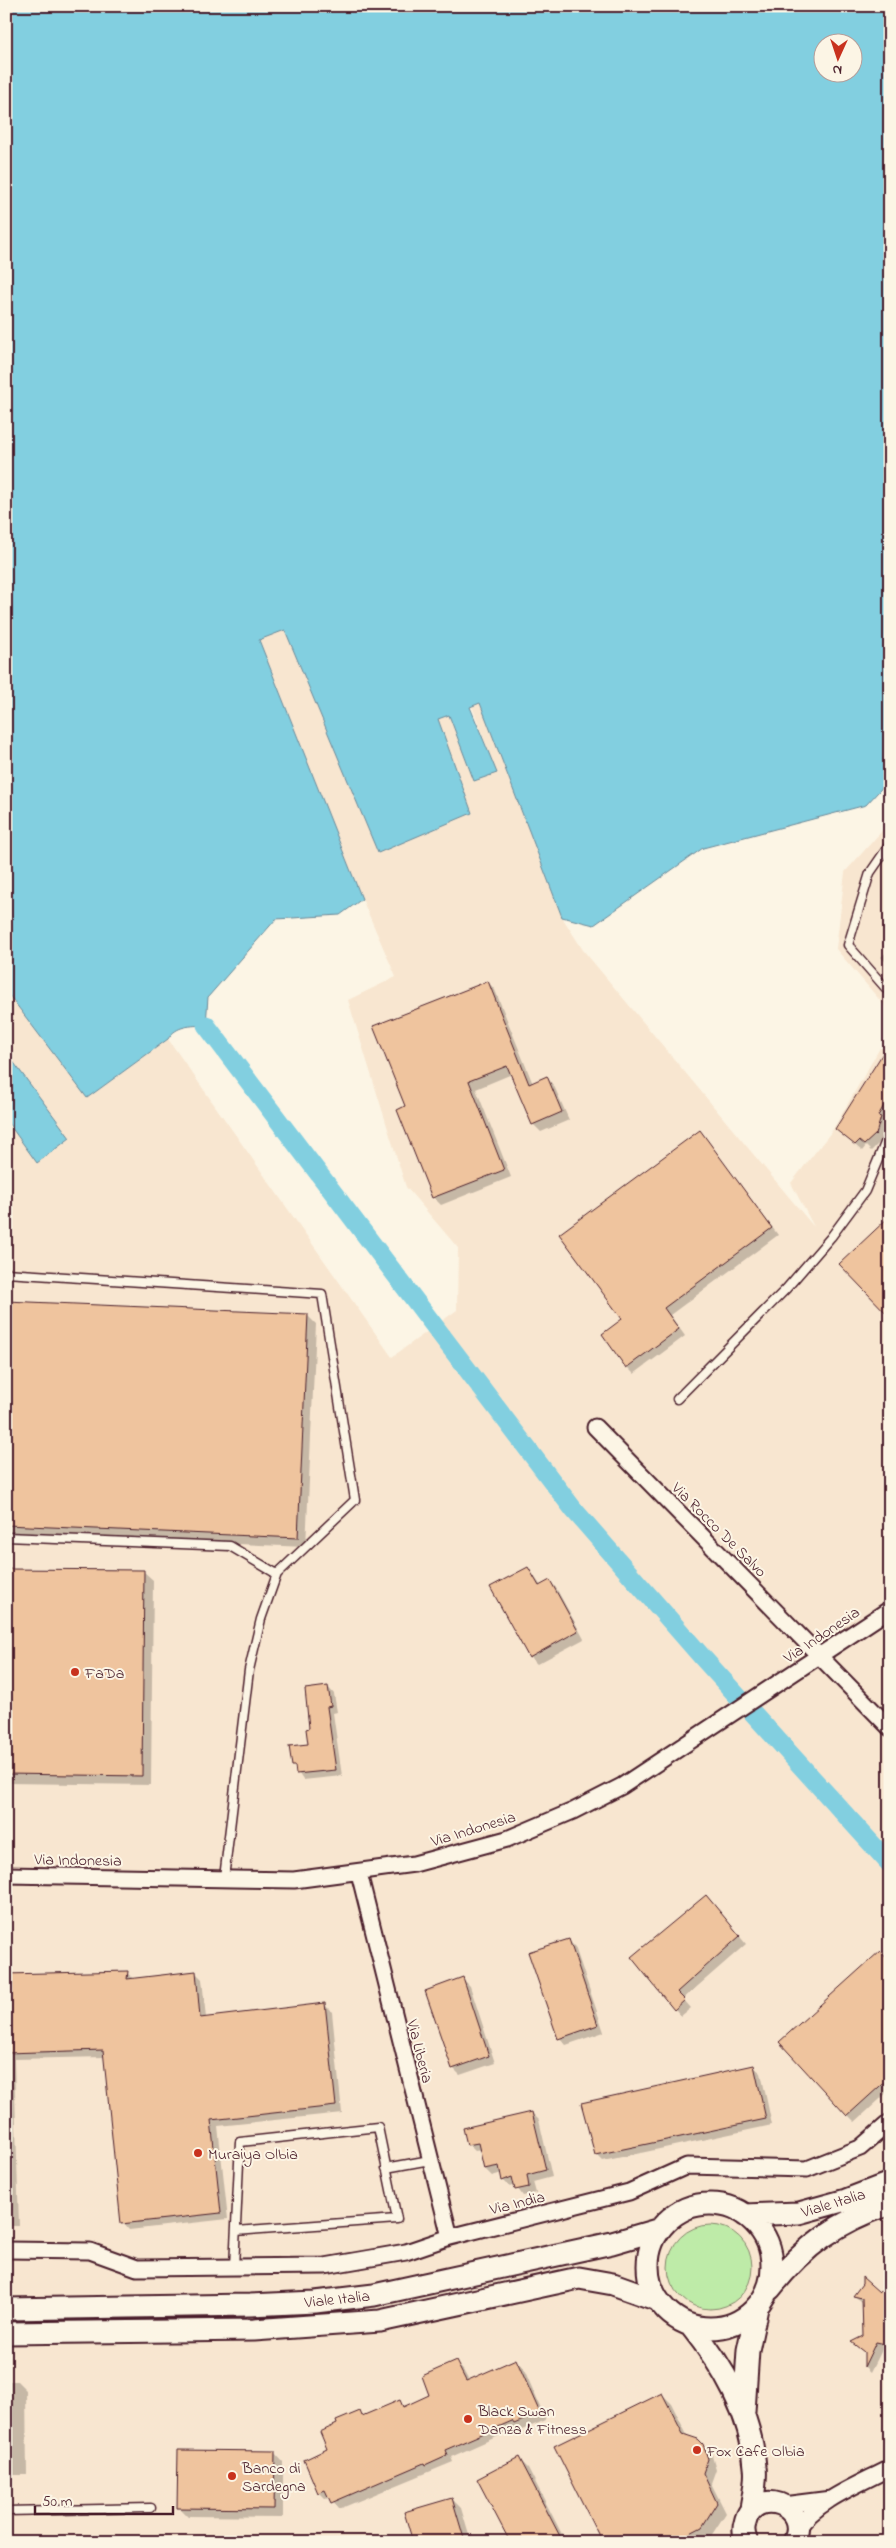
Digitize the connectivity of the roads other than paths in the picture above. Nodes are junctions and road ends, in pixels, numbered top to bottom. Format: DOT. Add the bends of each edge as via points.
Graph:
graph roads {
  1 [pos="890,844"];
  2 [pos="890,993"];
  3 [pos="890,1131"];
  4 [pos="6,1272"];
  5 [pos="677,1399"];
  6 [pos="595,1427"];
  7 [pos="6,1537"];
  8 [pos="277,1574"];
  9 [pos="890,1609"];
  10 [pos="821,1655"];
  11 [pos="890,1728"];
  12 [pos="359,1873"];
  13 [pos="6,1875"];
  14 [pos="224,1878"];
  15 [pos="890,2122"];
  16 [pos="430,2160"];
  17 [pos="386,2168"];
  18 [pos="890,2183"];
  19 [pos="890,2204"];
  20 [pos="745,2215"];
  21 [pos="660,2229"];
  22 [pos="236,2230"];
  23 [pos="450,2237"];
  24 [pos="6,2250"];
  25 [pos="234,2267"];
  26 [pos="658,2300"];
  27 [pos="762,2300"];
  28 [pos="6,2309"];
  29 [pos="690,2325"];
  30 [pos="6,2332"];
  31 [pos="744,2412"];
  32 [pos="756,2468"];
  33 [pos="890,2468"];
  34 [pos="832,2498"];
  35 [pos="779,2504"];
  36 [pos="151,2508"];
  37 [pos="6,2511"];
  38 [pos="744,2530"];
  39 [pos="796,2535"];
  1 -- 2 [label="lane" via="870,873 848,945"];
  3 -- 5 [label="lane" via="865,1191 831,1237 786,1289"];
  4 -- 8 [label="lane" via="322,1294 355,1500"];
  6 -- 10 [label="street, Via Rocco De Salvo"];
  7 -- 8 [label="lane" via="230,1546"];
  8 -- 14 [label="lane" via="261,1619 249,1670"];
  9 -- 10 [label="street, Via Indonesia"];
  10 -- 11 [label="street, Via Rocco De Salvo"];
  10 -- 12 [label="street, Via Indonesia" via="622,1786 573,1811 507,1839 414,1864"];
  12 -- 14 [label="street, Via Indonesia" via="294,1880"];
  12 -- 16 [label="street, Via Liberia"];
  13 -- 14 [label="street, Via Indonesia"];
  15 -- 23 [label="street, Via India" via="860,2148 807,2169 687,2166 629,2192"];
  16 -- 17 [label="lane"];
  16 -- 23 [label="street, Via Liberia"];
  17 -- 22 [label="lane" via="396,2219"];
  17 -- 22 [label="lane" via="378,2126 240,2142"];
  18 -- 20 [label="main road, Viale Italia" via="799,2213"];
  19 -- 27 [label="main road, Viale Italia" via="822,2235 789,2265"];
  20 -- 21 [label="main road" via="722,2205 697,2205 676,2214"];
  20 -- 27 [label="main road" via="761,2230 770,2247 773,2271"];
  21 -- 26 [label="main road" via="650,2251 649,2277"];
  21 -- 28 [label="main road, Viale Italia" via="593,2247 374,2294 315,2302"];
  22 -- 25 [label="lane"];
  23 -- 25 [label="street, Via India" via="406,2252 325,2266"];
  24 -- 25 [label="street, Via India" via="90,2251 137,2268"];
  26 -- 29 [label="main road" via="672,2316"];
  26 -- 30 [label="main road, Viale Italia" via="613,2284 578,2278 380,2321 254,2330"];
  27 -- 29 [label="main road" via="734,2324 711,2328"];
  27 -- 31 [label="main road" via="748,2350"];
  29 -- 31 [label="main road" via="715,2358"];
  31 -- 32 [label="main road"];
  32 -- 35 [label="main road"];
  32 -- 38 [label="main road"];
  33 -- 34 [label="street"];
  34 -- 35 [label="street"];
  34 -- 39 [label="street" via="810,2514"];
  35 -- 38 [label="main road" via="766,2502"];
  35 -- 39 [label="main road" via="795,2518"];
  36 -- 37 [label="lane"];
}
